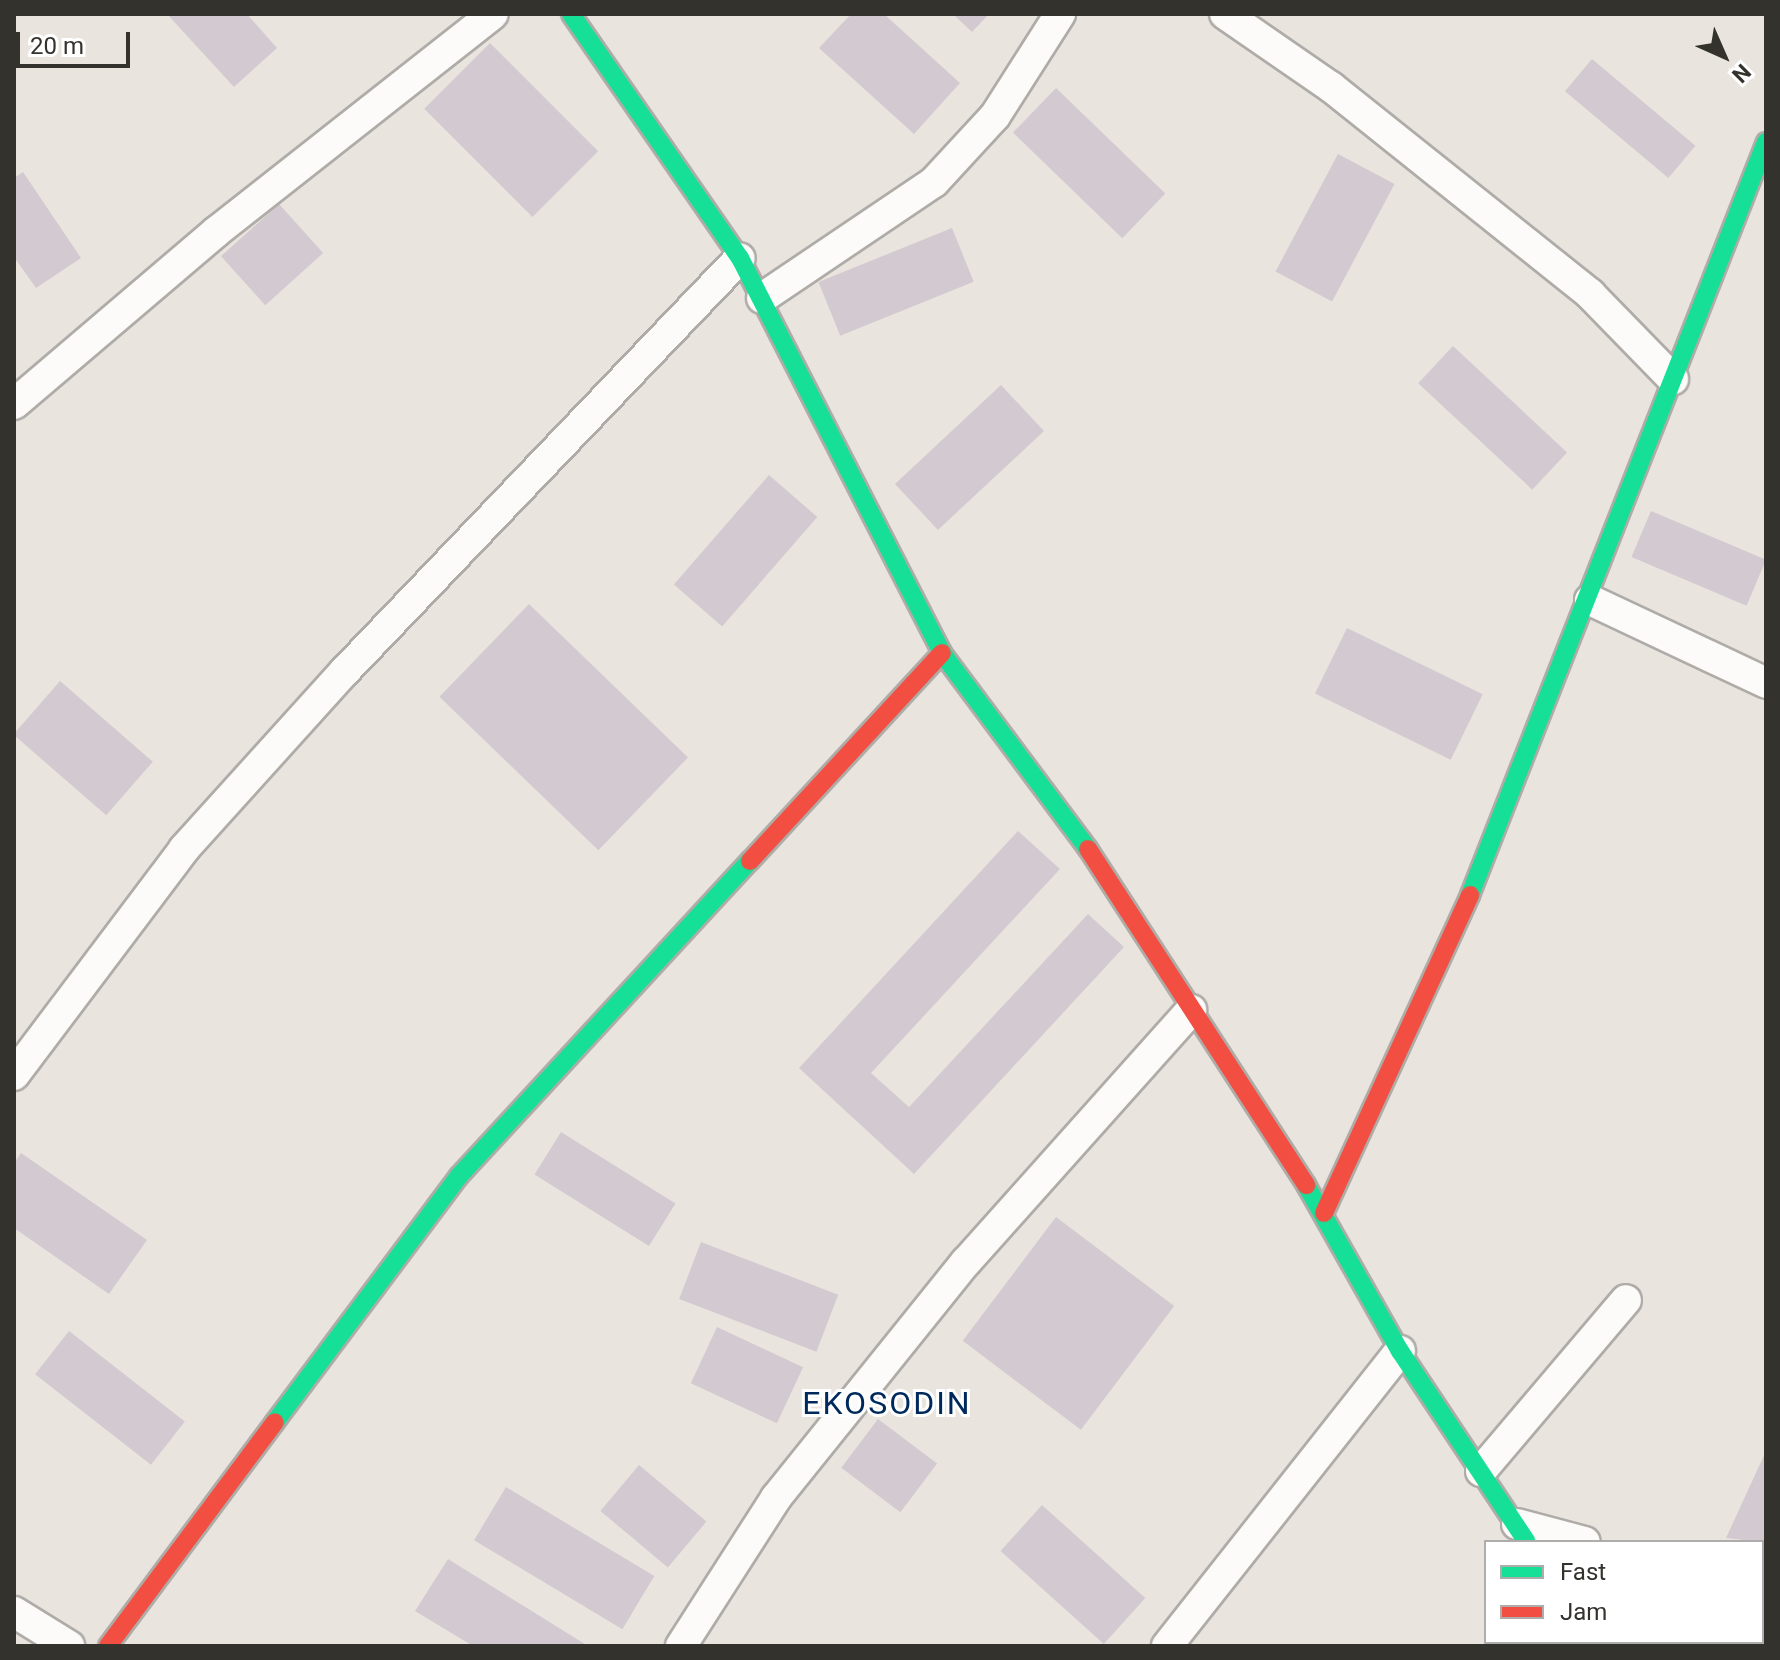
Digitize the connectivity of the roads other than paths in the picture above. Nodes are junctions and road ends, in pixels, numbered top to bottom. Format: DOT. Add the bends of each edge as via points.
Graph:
graph roads {
  1 [pos="493,14"];
  2 [pos="571,14"];
  3 [pos="1060,14"];
  4 [pos="1225,14"];
  5 [pos="1766,142"];
  6 [pos="740,258"];
  7 [pos="762,298"];
  8 [pos="1673,379"];
  9 [pos="14,404"];
  10 [pos="1590,600"];
  11 [pos="942,653"];
  12 [pos="1766,683"];
  13 [pos="1191,1010"];
  14 [pos="14,1075"];
  15 [pos="1324,1213"];
  16 [pos="1626,1300"];
  17 [pos="1400,1351"];
  18 [pos="1481,1471"];
  19 [pos="1522,1533"];
  20 [pos="1571,1540"];
  21 [pos="14,1612"];
  22 [pos="69,1646"];
  23 [pos="108,1646"];
  24 [pos="681,1646"];
  25 [pos="1167,1646"];
  1 -- 9 [label="street" via="216,232"];
  2 -- 6 [label="street"];
  3 -- 7 [label="street" via="995,116 934,182"];
  4 -- 8 [label="street" via="1331,87 1590,294"];
  5 -- 8 [label="street"];
  6 -- 7 [label="street"];
  6 -- 14 [label="street" via="345,671 184,849"];
  7 -- 11 [label="street"];
  8 -- 10 [label="street"];
  10 -- 12 [label="street"];
  10 -- 15 [label="street" via="1447,953"];
  11 -- 13 [label="street" via="1073,825"];
  11 -- 23 [label="street" via="459,1176"];
  13 -- 15 [label="street"];
  13 -- 24 [label="street" via="966,1262 776,1498"];
  15 -- 17 [label="street"];
  16 -- 18 [label="street"];
  17 -- 18 [label="street"];
  17 -- 25 [label="street"];
  18 -- 19 [label="street"];
  19 -- 20 [label="street"];
  21 -- 22 [label="street"];
}
